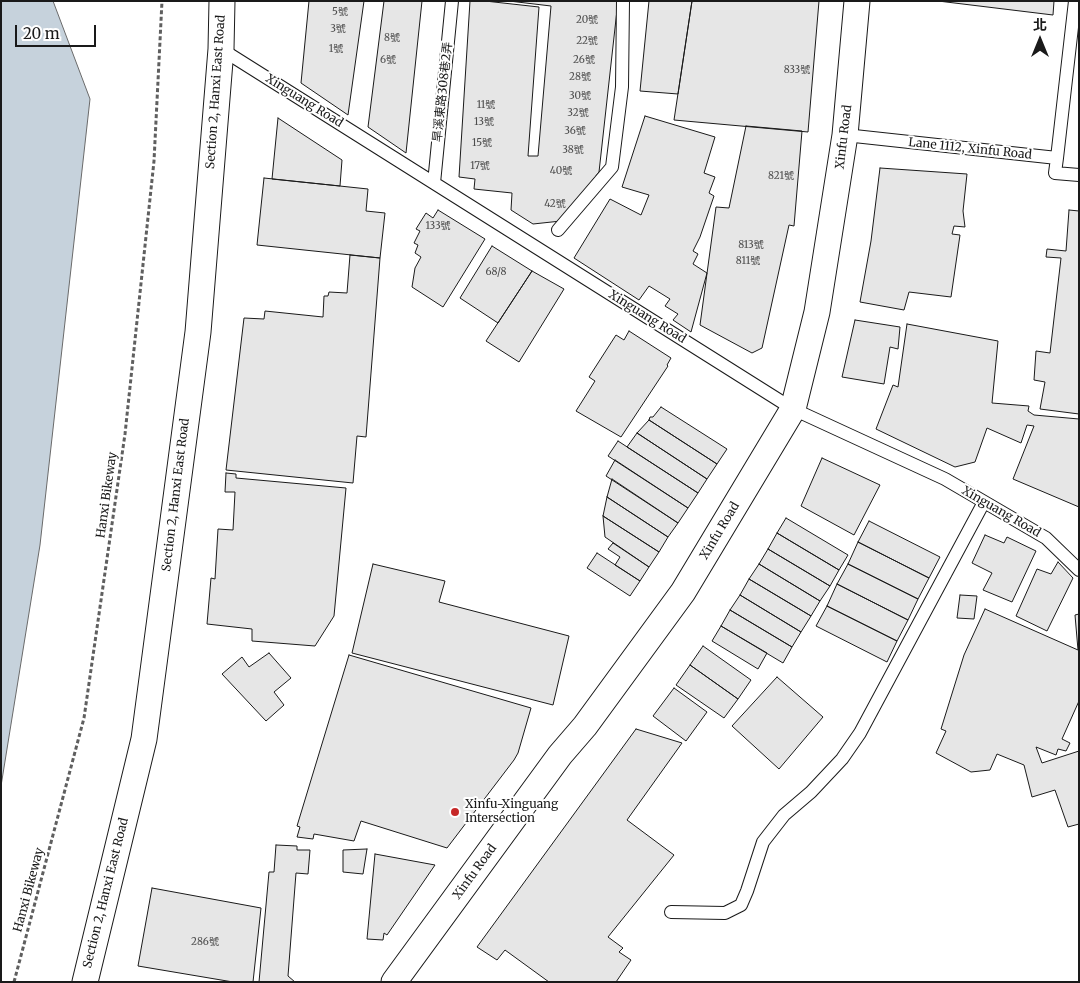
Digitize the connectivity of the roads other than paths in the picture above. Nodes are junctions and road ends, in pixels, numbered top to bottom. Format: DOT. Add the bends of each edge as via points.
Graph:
graph roads {
  1 [pos="222,1"];
  2 [pos="452,1"];
  3 [pos="623,1"];
  4 [pos="857,1"];
  5 [pos="1075,1"];
  6 [pos="221,49"];
  7 [pos="845,135"];
  8 [pos="1057,158"];
  9 [pos="1079,175"];
  10 [pos="434,183"];
  11 [pos="558,230"];
  12 [pos="794,409"];
  13 [pos="984,502"];
  14 [pos="1079,570"];
  15 [pos="671,912"];
  16 [pos="85,982"];
  17 [pos="394,982"];
  1 -- 6 [label="street, Section 2, Hanxi East Road"];
  2 -- 10 [label="lane, 旱溪東路308巷2弄"];
  3 -- 11 [label="lane" via="622,87 612,167"];
  4 -- 7 [label="street, Xinfu Road"];
  5 -- 8 [label="lane"];
  6 -- 10 [label="lane, Xinguang Road"];
  6 -- 16 [label="street, Section 2, Hanxi East Road" via="198,332 144,739"];
  7 -- 8 [label="lane, Lane 1112, Xinfu Road"];
  7 -- 12 [label="street, Xinfu Road" via="817,312"];
  8 -- 9 [label="lane" via="1055,173"];
  10 -- 12 [label="lane, Xinguang Road"];
  12 -- 13 [label="lane, Xinguang Road" via="945,479"];
  12 -- 17 [label="street, Xinfu Road" via="683,592"];
  13 -- 14 [label="lane, Xinguang Road" via="1046,538"];
  13 -- 15 [label="lane" via="860,733 842,759 784,815 763,842 741,905 725,913"];
}
